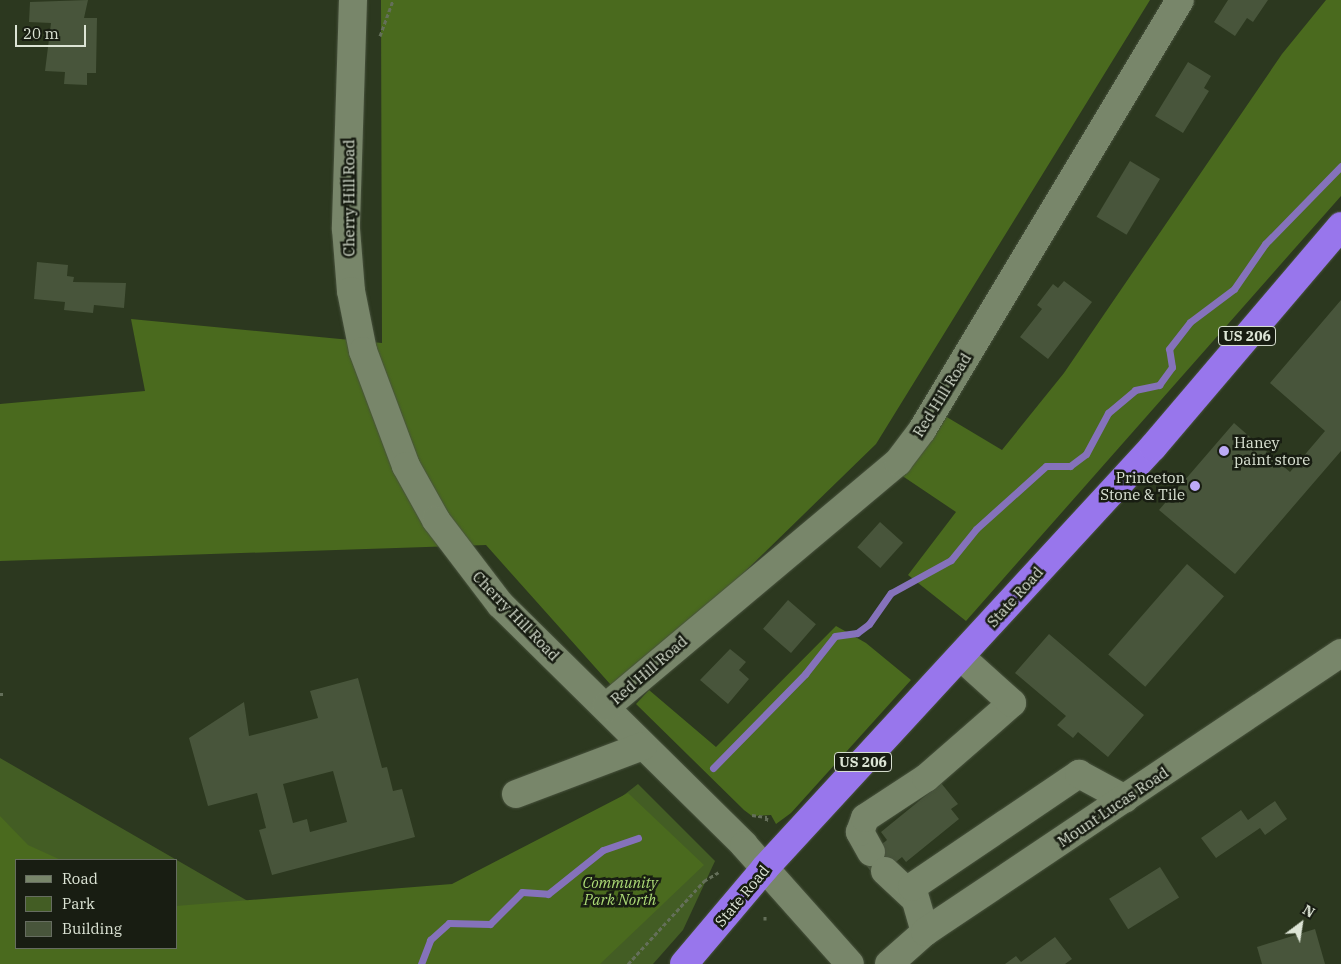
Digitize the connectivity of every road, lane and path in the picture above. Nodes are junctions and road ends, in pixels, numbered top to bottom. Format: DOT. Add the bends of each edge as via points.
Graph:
graph roads {
  1 [pos="352,0"];
  2 [pos="394,0"];
  3 [pos="1180,0"];
  4 [pos="378,47"];
  5 [pos="1341,226"];
  6 [pos="1341,653"];
  7 [pos="960,657"];
  8 [pos="606,707"];
  9 [pos="642,746"];
  10 [pos="516,794"];
  11 [pos="1125,799"];
  12 [pos="765,868"];
  13 [pos="718,872"];
  14 [pos="914,897"];
  15 [pos="925,932"];
  16 [pos="628,964"];
  17 [pos="684,964"];
  18 [pos="850,964"];
  19 [pos="888,964"];
  1 -- 8 [label="street, Cherry Hill Road" via="346,229 362,342 382,410 406,466 465,562 500,604"];
  2 -- 4 [label="path"];
  3 -- 8 [label="street, Red Hill Road" via="922,430 898,462"];
  5 -- 7 [label="highway, State Road / US 206" via="1153,447"];
  6 -- 11 [label="street, Mount Lucas Road"];
  7 -- 12 [label="highway, State Road / US 206"];
  7 -- 14 [label="street" via="1012,703 926,778 865,818 860,832 878,862"];
  8 -- 9 [label="street, Cherry Hill Road"];
  9 -- 10 [label="street"];
  9 -- 12 [label="street, Cherry Hill Road"];
  11 -- 14 [label="street" via="1079,774 912,888"];
  11 -- 15 [label="street, Mount Lucas Road"];
  12 -- 17 [label="highway, State Road / US 206"];
  12 -- 18 [label="street, Cherry Hill Road"];
  13 -- 16 [label="path" via="704,880"];
  14 -- 15 [label="street"];
  15 -- 19 [label="street, Mount Lucas Road"];
}
